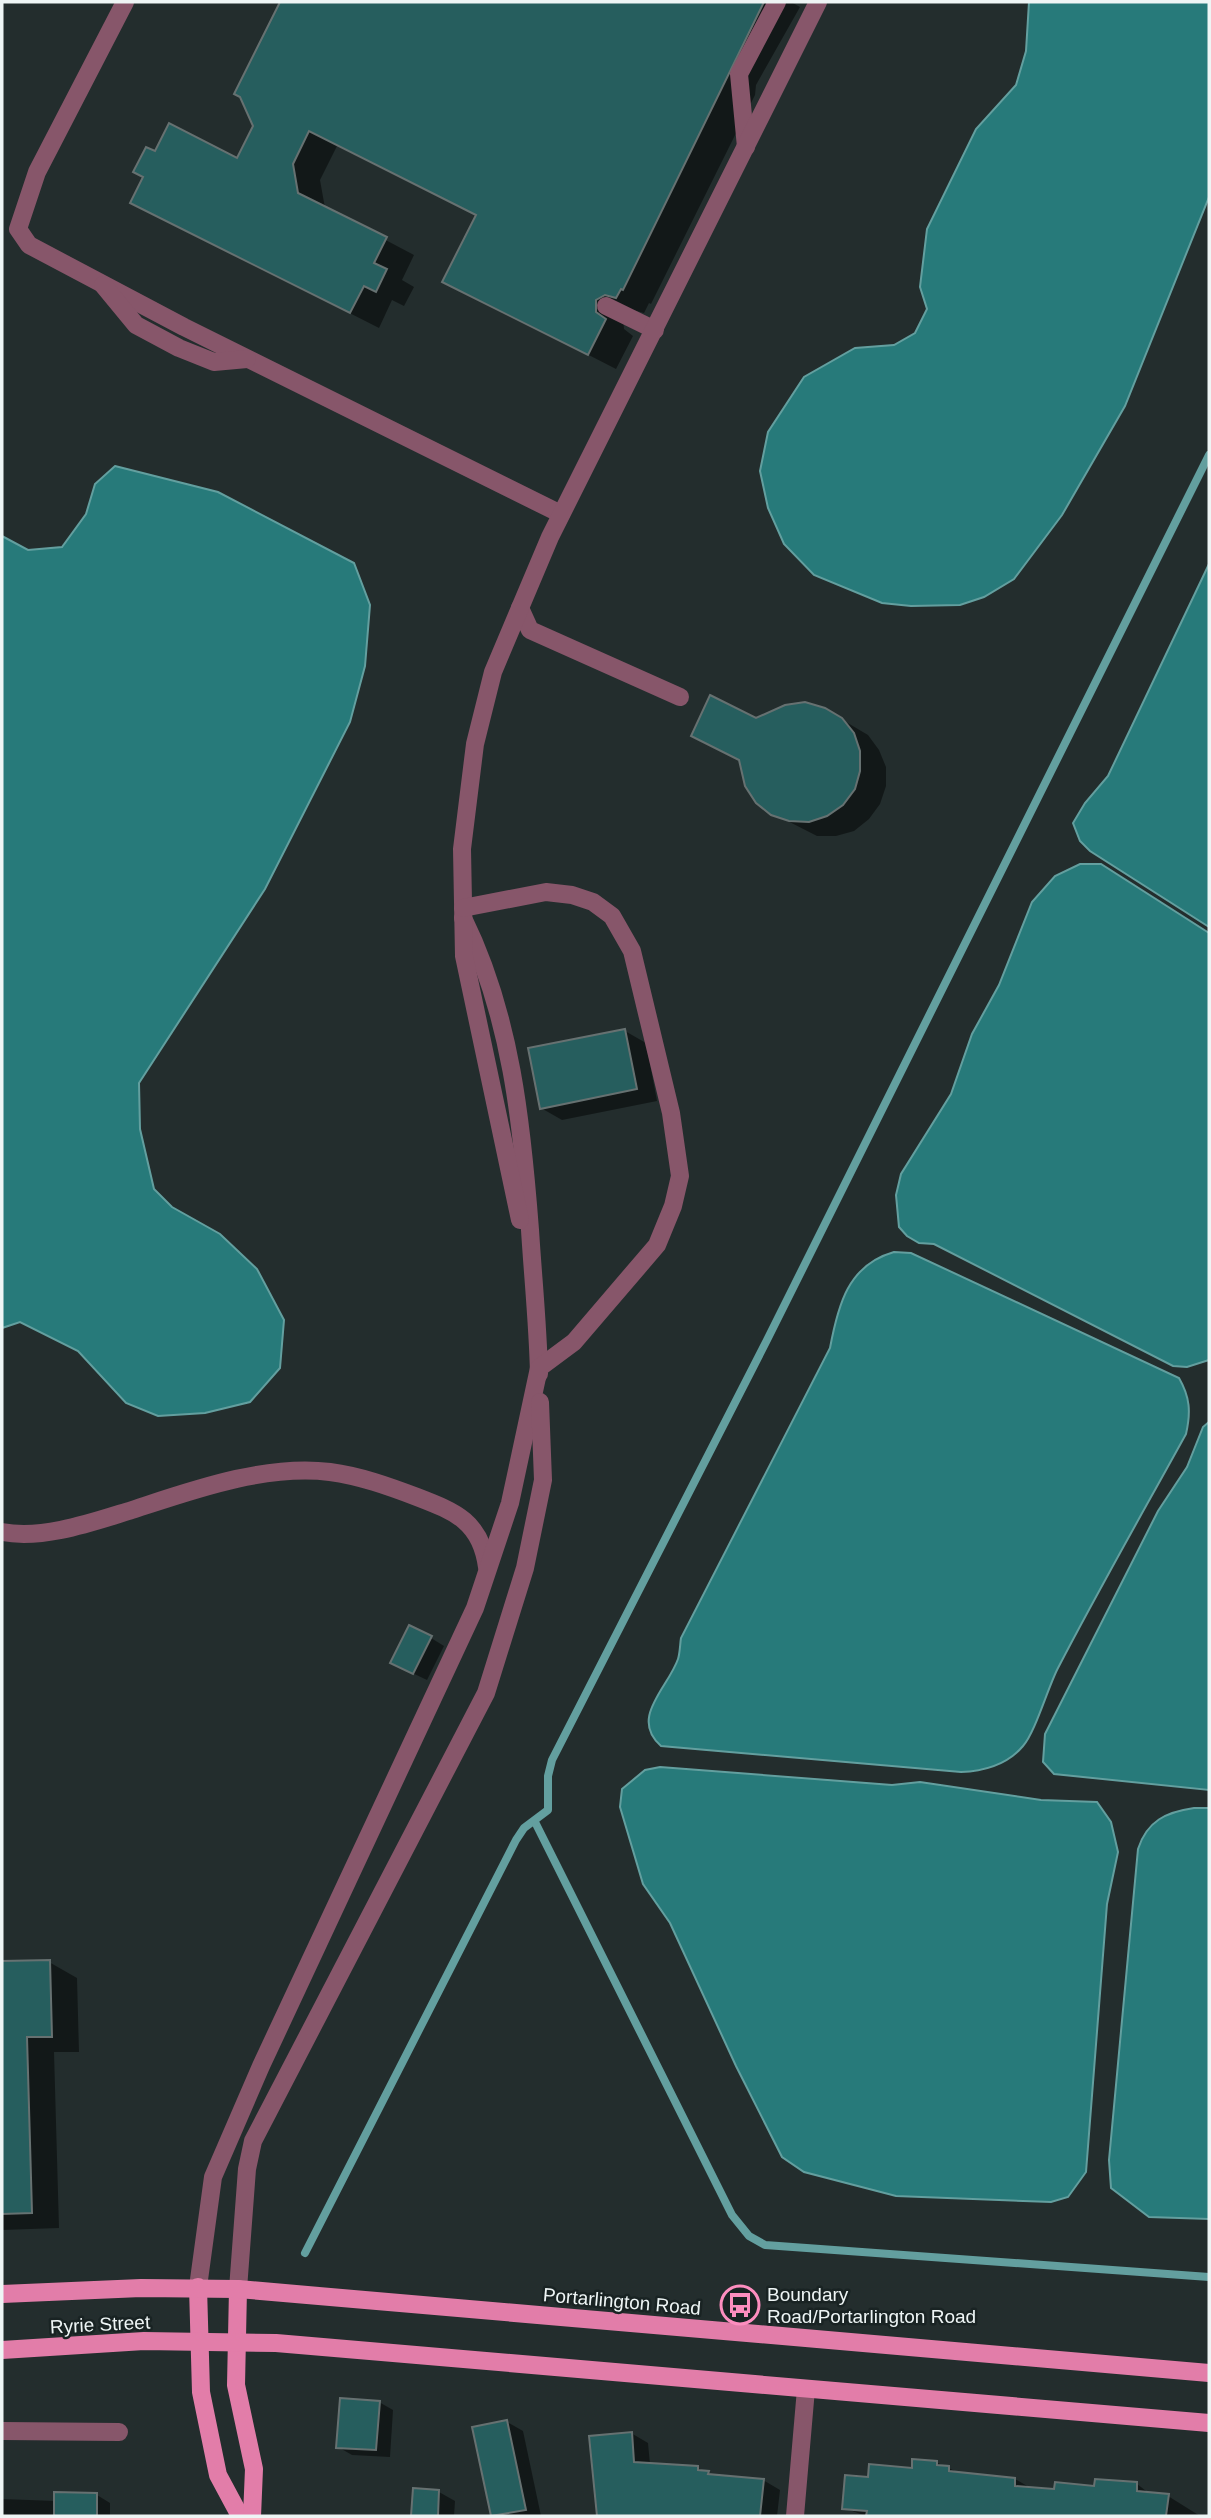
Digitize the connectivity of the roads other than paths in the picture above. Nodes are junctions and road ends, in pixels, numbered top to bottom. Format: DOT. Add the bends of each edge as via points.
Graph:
graph roads {
  1 [pos="125,2"];
  2 [pos="777,2"];
  3 [pos="818,2"];
  4 [pos="746,147"];
  5 [pos="10,232"];
  6 [pos="606,306"];
  7 [pos="655,330"];
  8 [pos="561,514"];
  9 [pos="520,608"];
  10 [pos="680,697"];
  11 [pos="463,913"];
  12 [pos="539,1367"];
  13 [pos="2,1532"];
  14 [pos="487,1570"];
  15 [pos="198,2287"];
  16 [pos="238,2289"];
  17 [pos="2,2294"];
  18 [pos="200,2342"];
  19 [pos="239,2343"];
  20 [pos="2,2350"];
  21 [pos="1209,2372"];
  22 [pos="806,2389"];
  23 [pos="1209,2423"];
  24 [pos="2,2431"];
  25 [pos="119,2432"];
  26 [pos="240,2516"];
  27 [pos="252,2516"];
  28 [pos="796,2516"];
  1 -- 5 [label="street"];
  2 -- 4 [label="street" via="739,74"];
  3 -- 4 [label="street"];
  4 -- 7 [label="street"];
  5 -- 8 [label="street" via="247,359"];
  6 -- 7 [label="street"];
  7 -- 8 [label="street"];
  8 -- 9 [label="street"];
  9 -- 10 [label="street" via="530,630"];
  9 -- 11 [label="street" via="493,672 475,744 462,849"];
  11 -- 12 [label="street" via="501,1019 520,1112"];
  11 -- 12 [label="street" via="546,892 593,902 612,916 632,951 671,1113 680,1176 657,1245 574,1342"];
  12 -- 14 [label="street" via="519,1467"];
  12 -- 16 [label="street" via="543,1480 512,1617 485,1693 253,2141"];
  13 -- 14 [label="street" via="15,1535 101,1520 282,1471 329,1472 374,1481 456,1514 480,1539"];
  14 -- 15 [label="street" via="475,1608 213,2177"];
  15 -- 16 [label="main road, Portarlington Road"];
  15 -- 17 [label="main road, Ryrie Street"];
  15 -- 18 [label="main road"];
  16 -- 19 [label="main road"];
  16 -- 21 [label="main road, Portarlington Road"];
  18 -- 19 [label="main road"];
  18 -- 20 [label="main road, Ryrie Street"];
  18 -- 26 [label="main road" via="201,2392 218,2475"];
  19 -- 22 [label="main road"];
  19 -- 27 [label="main road" via="236,2385 254,2469"];
  22 -- 23 [label="main road"];
  22 -- 28 [label="street"];
  24 -- 25 [label="street"];
}
